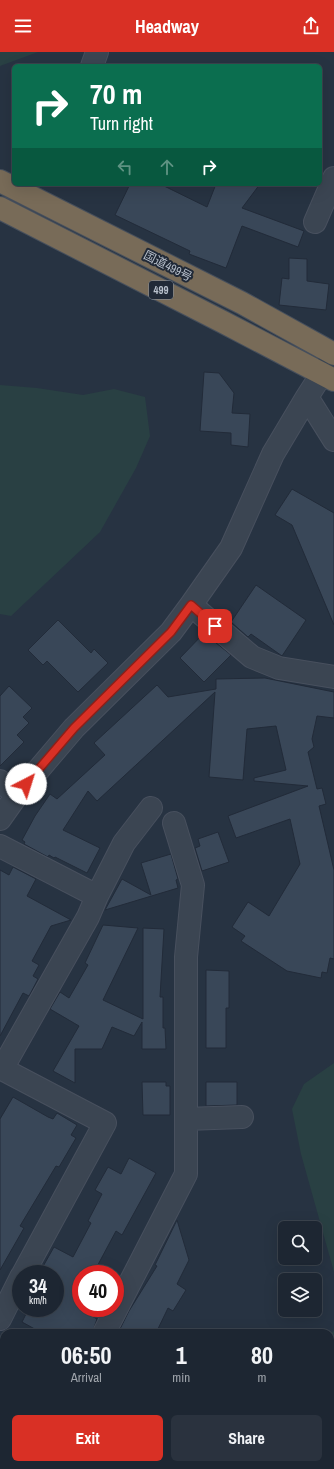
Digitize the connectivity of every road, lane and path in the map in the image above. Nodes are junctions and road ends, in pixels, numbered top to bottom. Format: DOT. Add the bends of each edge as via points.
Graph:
graph roads {
  1 [pos="97,52"];
  2 [pos="93,64"];
  3 [pos="334,178"];
  4 [pos="0,181"];
  5 [pos="0,208"];
  6 [pos="315,222"];
  7 [pos="334,354"];
  8 [pos="328,377"];
  9 [pos="307,397"];
  10 [pos="334,440"];
  11 [pos="191,605"];
  12 [pos="334,677"];
  13 [pos="0,781"];
  14 [pos="17,795"];
  15 [pos="151,808"];
  16 [pos="0,819"];
  17 [pos="174,823"];
  18 [pos="0,846"];
  19 [pos="97,896"];
  20 [pos="1,1071"];
  21 [pos="242,1117"];
  22 [pos="186,1119"];
  23 [pos="28,1265"];
  24 [pos="12,1295"];
  25 [pos="0,1319"];
  26 [pos="106,1329"];
  1 -- 2 [label="street"];
  3 -- 6 [label="street"];
  4 -- 7 [label="highway, 国道499号 / 499" via="242,303"];
  5 -- 8 [label="highway, 国道499号 / 499"];
  7 -- 8 [label="street"];
  8 -- 9 [label="street"];
  9 -- 10 [label="street"];
  9 -- 11 [label="street" via="274,454 231,548"];
  11 -- 12 [label="street" via="252,657 279,668"];
  11 -- 14 [label="street" via="171,632 74,728"];
  13 -- 14 [label="street"];
  14 -- 16 [label="street"];
  15 -- 19 [label="street" via="124,843"];
  17 -- 22 [label="street" via="193,885 186,957"];
  18 -- 19 [label="street"];
  19 -- 20 [label="street" via="88,917"];
  20 -- 23 [label="street" via="105,1123"];
  21 -- 22 [label="street"];
  22 -- 26 [label="street" via="186,1174"];
  24 -- 25 [label="street"];
}
